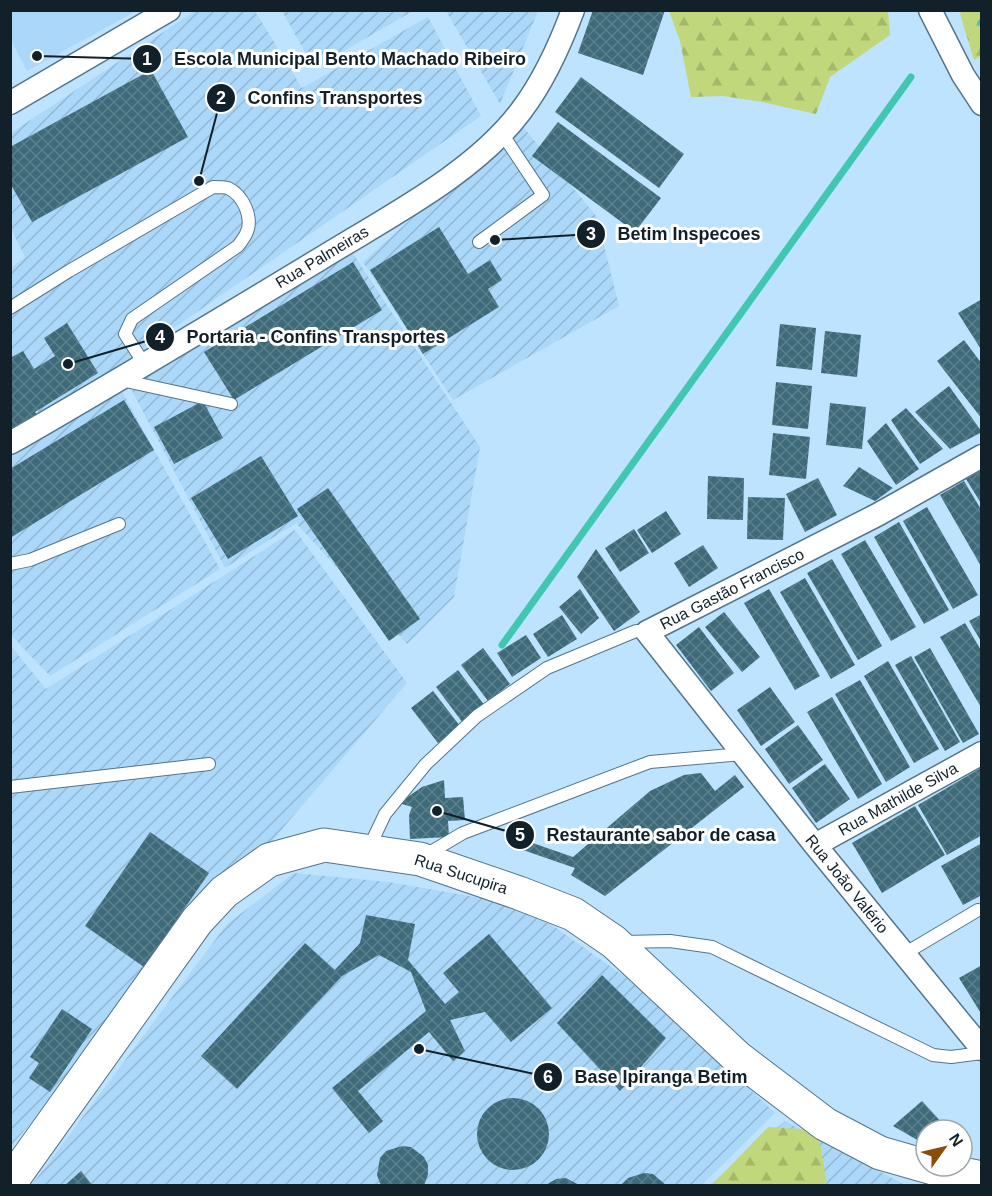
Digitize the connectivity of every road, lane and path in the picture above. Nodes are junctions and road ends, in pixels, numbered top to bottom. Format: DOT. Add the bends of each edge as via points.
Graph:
graph roads {
  1 [pos="169,10"];
  2 [pos="573,10"];
  3 [pos="930,10"];
  4 [pos="10,103"];
  5 [pos="981,104"];
  6 [pos="501,132"];
  7 [pos="478,242"];
  8 [pos="10,308"];
  9 [pos="145,365"];
  10 [pos="121,380"];
  11 [pos="231,404"];
  12 [pos="10,442"];
  13 [pos="981,456"];
  14 [pos="119,524"];
  15 [pos="10,564"];
  16 [pos="647,632"];
  17 [pos="981,753"];
  18 [pos="744,754"];
  19 [pos="209,764"];
  20 [pos="10,787"];
  21 [pos="815,845"];
  22 [pos="368,850"];
  23 [pos="420,859"];
  24 [pos="978,910"];
  25 [pos="614,942"];
  26 [pos="904,954"];
  27 [pos="981,1051"];
  28 [pos="981,1178"];
  29 [pos="10,1183"];
  1 -- 4 [label="street"];
  2 -- 6 [label="street, Rua Palmeiras" via="559,48 521,111"];
  3 -- 5 [label="street"];
  6 -- 7 [label="lane" via="543,195"];
  6 -- 9 [label="street, Rua Palmeiras" via="476,158 426,194"];
  8 -- 9 [label="lane" via="213,187 226,188 237,194 245,206 249,217 247,232 238,246 132,319 125,334"];
  9 -- 10 [label="street, Rua Palmeiras"];
  10 -- 11 [label="lane"];
  10 -- 12 [label="street, Rua Palmeiras"];
  13 -- 16 [label="street, Rua Gastão Francisco" via="877,515"];
  14 -- 15 [label="lane" via="30,560"];
  16 -- 18 [label="street, Rua João Valério"];
  16 -- 22 [label="lane, Rua Gastão Francisco" via="636,631 547,668 477,716 426,764 385,814"];
  17 -- 21 [label="street, Rua Mathilde Silva"];
  18 -- 21 [label="street, Rua João Valério"];
  18 -- 23 [label="lane" via="650,762 463,832"];
  19 -- 20 [label="lane"];
  21 -- 26 [label="street, Rua João Valério"];
  22 -- 23 [label="street, Rua Sucupira"];
  22 -- 29 [label="street, Rua Sucupira" via="324,845 269,860 224,892 197,921"];
  23 -- 25 [label="street, Rua Sucupira" via="573,914"];
  24 -- 26 [label="lane"];
  25 -- 27 [label="lane" via="670,941 712,947 933,1054 951,1057"];
  25 -- 28 [label="street, Rua Sucupira" via="738,1058 825,1124 880,1153"];
  26 -- 27 [label="street, Rua João Valério"];
}
